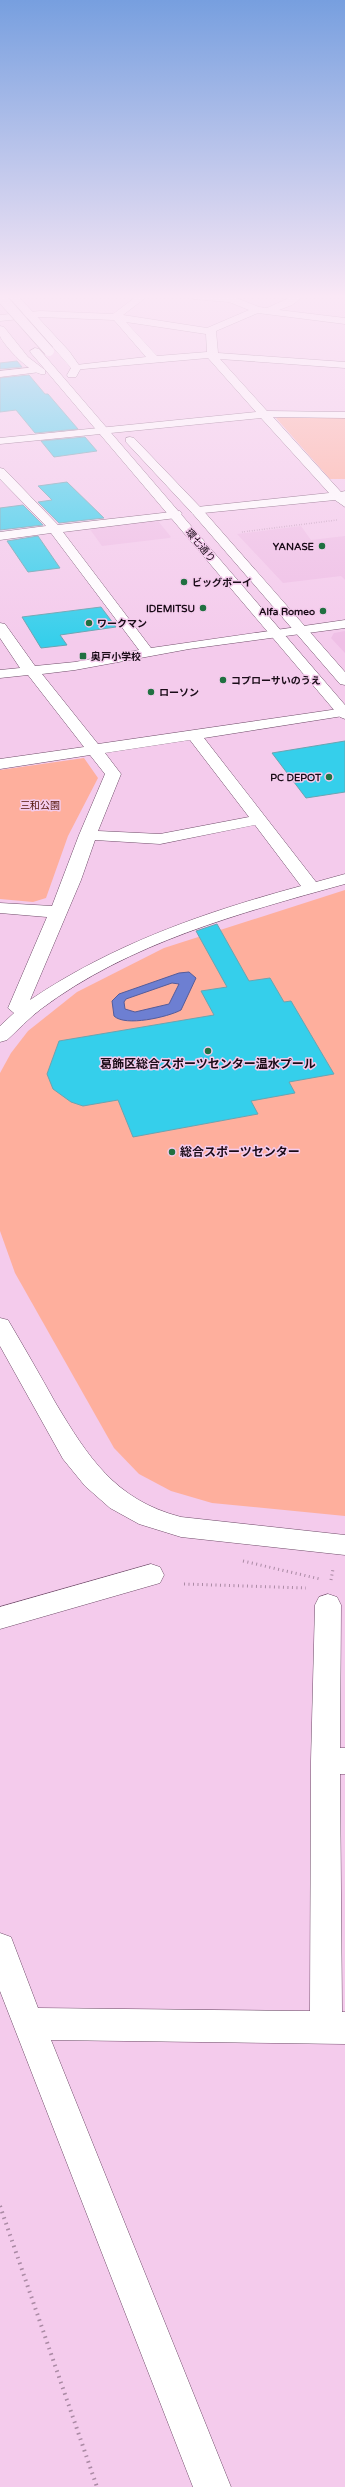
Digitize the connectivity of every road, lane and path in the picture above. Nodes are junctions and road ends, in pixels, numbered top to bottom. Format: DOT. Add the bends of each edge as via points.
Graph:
graph roads {
  1 [pos="87,412"];
  2 [pos="264,414"];
  3 [pos="345,415"];
  4 [pos="109,416"];
  5 [pos="119,428"];
  6 [pos="103,430"];
  7 [pos="0,441"];
  8 [pos="0,472"];
  9 [pos="343,498"];
  10 [pos="196,511"];
  11 [pos="176,514"];
  12 [pos="337,520"];
  13 [pos="54,529"];
  14 [pos="238,532"];
  15 [pos="0,536"];
  16 [pos="345,624"];
  17 [pos="0,627"];
  18 [pos="300,630"];
  19 [pos="275,633"];
  20 [pos="148,653"];
  21 [pos="32,671"];
  22 [pos="0,674"];
  23 [pos="345,681"];
  24 [pos="344,713"];
  25 [pos="194,735"];
  26 [pos="94,750"];
  27 [pos="0,764"];
  28 [pos="258,820"];
  29 [pos="87,835"];
  30 [pos="345,879"];
  31 [pos="312,888"];
  32 [pos="0,908"];
  33 [pos="57,912"];
  34 [pos="14,1009"];
  35 [pos="0,1036"];
  36 [pos="0,1326"];
  37 [pos="345,1545"];
  38 [pos="151,1575"];
  39 [pos="184,1584"];
  40 [pos="320,1597"];
  41 [pos="0,1618"];
  42 [pos="335,1761"];
  43 [pos="0,1948"];
  44 [pos="28,2024"];
  45 [pos="336,2028"];
  46 [pos="0,2206"];
  47 [pos="97,2487"];
  48 [pos="212,2487"];
  1 -- 6 [label="street, 環七通り"];
  2 -- 3 [label="street"];
  2 -- 5 [label="street"];
  2 -- 9 [label="street"];
  4 -- 5 [label="street, 環七通り"];
  5 -- 6 [label="street"];
  5 -- 10 [label="street, 環七通り"];
  6 -- 7 [label="street"];
  6 -- 11 [label="street, 環七通り"];
  8 -- 13 [label="street"];
  9 -- 10 [label="street"];
  10 -- 18 [label="street, 環七通り"];
  11 -- 13 [label="street"];
  11 -- 19 [label="street, 環七通り"];
  12 -- 14 [label="path"];
  13 -- 15 [label="street"];
  13 -- 20 [label="street"];
  16 -- 18 [label="street"];
  17 -- 21 [label="street" via="22,661"];
  18 -- 19 [label="street"];
  18 -- 23 [label="street, 環七通り"];
  19 -- 20 [label="street"];
  19 -- 24 [label="street, 環七通り"];
  20 -- 21 [label="street"];
  21 -- 22 [label="street"];
  21 -- 26 [label="street"];
  24 -- 25 [label="street"];
  25 -- 26 [label="street"];
  25 -- 28 [label="street"];
  26 -- 27 [label="street"];
  26 -- 29 [label="street" via="113,774"];
  28 -- 29 [label="street" via="160,839"];
  28 -- 31 [label="street"];
  29 -- 33 [label="street" via="72,880"];
  30 -- 31 [label="street"];
  31 -- 34 [label="street" via="203,922 114,958"];
  32 -- 33 [label="street"];
  33 -- 34 [label="street"];
  34 -- 35 [label="street"];
  36 -- 37 [label="street" via="72,1452 85,1471 118,1501 138,1513 181,1527"];
  38 -- 41 [label="street"];
  39 -- 40 [label="path"];
  40 -- 42 [label="street"];
  42 -- 45 [label="street"];
  43 -- 44 [label="street"];
  44 -- 45 [label="street"];
  44 -- 48 [label="street"];
  46 -- 47 [label="path"];
}
